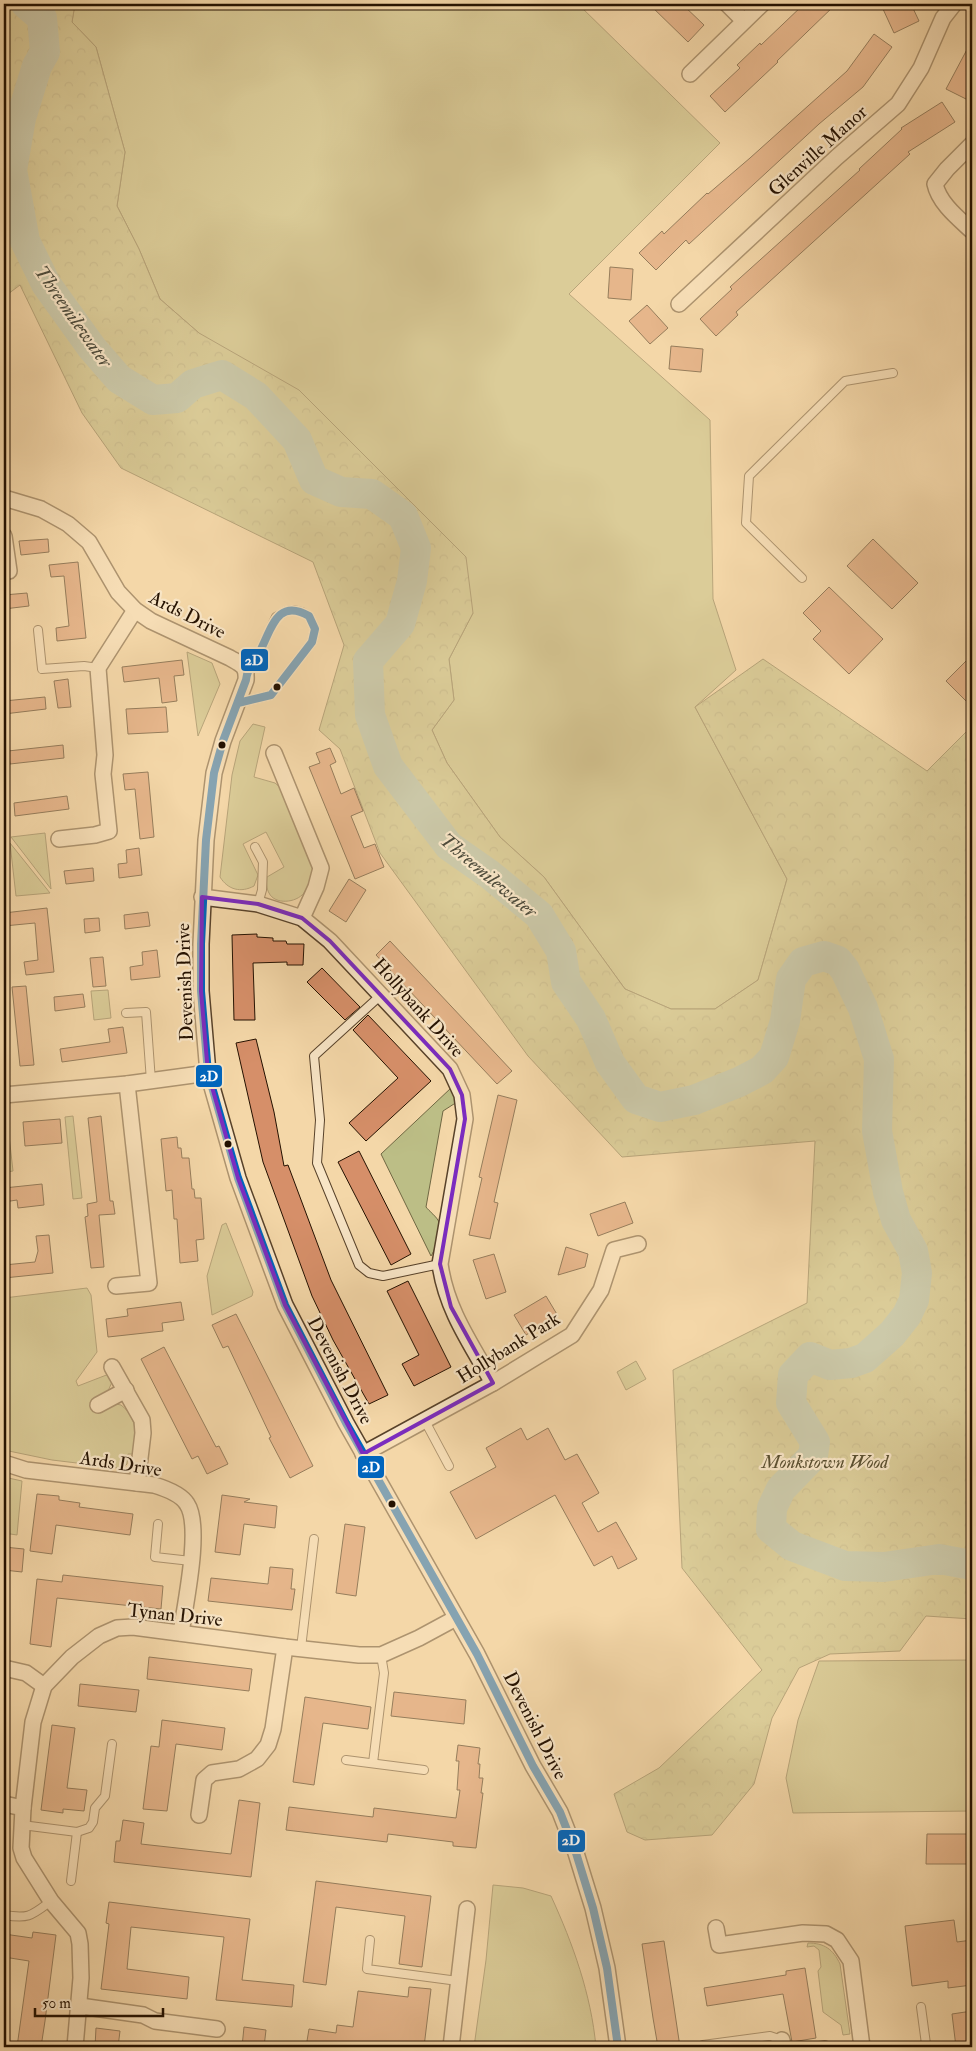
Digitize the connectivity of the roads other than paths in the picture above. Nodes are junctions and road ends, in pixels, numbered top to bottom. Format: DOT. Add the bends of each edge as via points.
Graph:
graph roads {
  1 [pos="727,4"];
  2 [pos="762,4"];
  3 [pos="954,4"];
  4 [pos="744,21"];
  5 [pos="690,74"];
  6 [pos="972,144"];
  7 [pos="972,231"];
  8 [pos="680,304"];
  9 [pos="893,373"];
  10 [pos="4,498"];
  11 [pos="4,536"];
  12 [pos="4,572"];
  13 [pos="802,578"];
  14 [pos="135,610"];
  15 [pos="38,630"];
  16 [pos="98,668"];
  17 [pos="246,671"];
  18 [pos="238,703"];
  19 [pos="274,754"];
  20 [pos="59,838"];
  21 [pos="255,847"];
  22 [pos="202,897"];
  23 [pos="258,904"];
  24 [pos="302,918"];
  25 [pos="380,995"];
  26 [pos="126,1013"];
  27 [pos="208,1073"];
  28 [pos="151,1081"];
  29 [pos="127,1084"];
  30 [pos="4,1095"];
  31 [pos="638,1244"];
  32 [pos="440,1264"];
  33 [pos="116,1286"];
  34 [pos="112,1366"];
  35 [pos="493,1383"];
  36 [pos="126,1390"];
  37 [pos="98,1405"];
  38 [pos="425,1421"];
  39 [pos="363,1454"];
  40 [pos="4,1463"];
  41 [pos="449,1466"];
  42 [pos="137,1483"];
  43 [pos="158,1524"];
  44 [pos="314,1539"];
  45 [pos="191,1561"];
  46 [pos="456,1618"];
  47 [pos="181,1633"];
  48 [pos="293,1648"];
  49 [pos="381,1655"];
  50 [pos="4,1668"];
  51 [pos="44,1686"];
  52 [pos="112,1744"];
  53 [pos="346,1760"];
  54 [pos="373,1763"];
  55 [pos="424,1770"];
  56 [pos="4,1804"];
  57 [pos="23,1808"];
  58 [pos="199,1816"];
  59 [pos="22,1825"];
  60 [pos="77,1832"];
  61 [pos="71,1881"];
  62 [pos="51,1901"];
  63 [pos="467,1909"];
  64 [pos="4,1915"];
  65 [pos="716,1928"];
  66 [pos="370,1940"];
  67 [pos="458,1981"];
  68 [pos="80,2006"];
  69 [pos="921,2007"];
  70 [pos="216,2029"];
  71 [pos="783,2044"];
  72 [pos="703,2045"];
  73 [pos="75,2047"];
  74 [pos="451,2047"];
  75 [pos="618,2047"];
  76 [pos="813,2047"];
  77 [pos="828,2047"];
  78 [pos="862,2047"];
  79 [pos="918,2047"];
  1 -- 4 [label="street"];
  2 -- 4 [label="street"];
  3 -- 8 [label="street, Glenville Manor" via="943,18 921,68 898,104 837,156"];
  4 -- 5 [label="street"];
  6 -- 7 [label="street" via="935,184 940,197"];
  9 -- 13 [label="lane" via="845,381 749,476 746,523"];
  10 -- 14 [label="street, Ards Drive" via="41,509 68,524 89,542 118,592"];
  11 -- 12 [label="street" via="9,571"];
  14 -- 16 [label="street"];
  14 -- 17 [label="street, Ards Drive" via="151,621 230,658"];
  15 -- 16 [label="lane" via="42,668"];
  16 -- 20 [label="street" via="108,831"];
  17 -- 18 [label="street, Devenish Drive"];
  17 -- 18 [label="lane" via="260,651 276,617 294,610 309,616 315,629 312,642 271,695"];
  18 -- 22 [label="street, Devenish Drive" via="214,773"];
  19 -- 24 [label="street" via="321,868"];
  21 -- 23 [label="lane" via="263,862"];
  22 -- 23 [label="street, Hollybank Drive"];
  22 -- 27 [label="street, Devenish Drive" via="201,991"];
  23 -- 24 [label="street, Hollybank Drive"];
  24 -- 25 [label="street, Hollybank Drive" via="330,940"];
  25 -- 32 [label="street, Hollybank Drive" via="450,1069 462,1095 465,1119"];
  25 -- 32 [label="lane" via="314,1056 320,1120 317,1163 359,1266 369,1273 383,1276"];
  26 -- 28 [label="lane" via="146,1012"];
  27 -- 28 [label="street"];
  27 -- 39 [label="street, Devenish Drive" via="238,1178 285,1305"];
  28 -- 29 [label="street"];
  29 -- 30 [label="street"];
  29 -- 33 [label="street" via="149,1283"];
  31 -- 35 [label="street, Hollybank Park" via="614,1250 601,1290 572,1335"];
  32 -- 35 [label="street, Hollybank Drive" via="450,1308"];
  34 -- 36 [label="street"];
  35 -- 38 [label="street, Hollybank Park"];
  36 -- 37 [label="street"];
  36 -- 42 [label="street" via="143,1426"];
  38 -- 39 [label="street, Hollybank Park"];
  38 -- 41 [label="lane"];
  39 -- 46 [label="street, Devenish Drive"];
  40 -- 42 [label="street, Ards Drive" via="26,1470"];
  42 -- 45 [label="street, Ards Drive" via="165,1489 186,1502 193,1516"];
  43 -- 45 [label="lane" via="154,1557"];
  44 -- 48 [label="lane"];
  45 -- 47 [label="street, Ards Drive"];
  46 -- 49 [label="street, Tynan Drive"];
  46 -- 75 [label="street, Devenish Drive" via="560,1812 576,1853 593,1908 606,1968"];
  47 -- 48 [label="street, Tynan Drive"];
  47 -- 51 [label="street, Tynan Drive" via="117,1628 82,1648"];
  48 -- 49 [label="street, Tynan Drive"];
  48 -- 58 [label="street" via="268,1745 258,1759 239,1769 212,1773 204,1780"];
  49 -- 54 [label="lane" via="384,1673"];
  50 -- 51 [label="street" via="26,1673"];
  51 -- 57 [label="street, Tynan Drive" via="33,1722"];
  52 -- 60 [label="lane" via="105,1796 95,1808 89,1828"];
  53 -- 54 [label="lane"];
  54 -- 55 [label="lane"];
  56 -- 57 [label="street"];
  57 -- 59 [label="street, Tynan Drive"];
  59 -- 60 [label="lane"];
  59 -- 62 [label="street, Tynan Drive" via="24,1858"];
  60 -- 61 [label="lane"];
  62 -- 64 [label="lane" via="32,1916"];
  62 -- 68 [label="street, Tynan Drive" via="78,1933"];
  63 -- 67 [label="street"];
  65 -- 78 [label="street" via="718,1945 803,1932 826,1934 837,1940 851,1960"];
  66 -- 67 [label="lane" via="367,1969"];
  67 -- 74 [label="street"];
  68 -- 70 [label="street"];
  68 -- 73 [label="street, Tynan Drive"];
  69 -- 79 [label="lane" via="926,2044"];
  71 -- 72 [label="lane" via="770,2036"];
  76 -- 77 [label="lane"];
}
